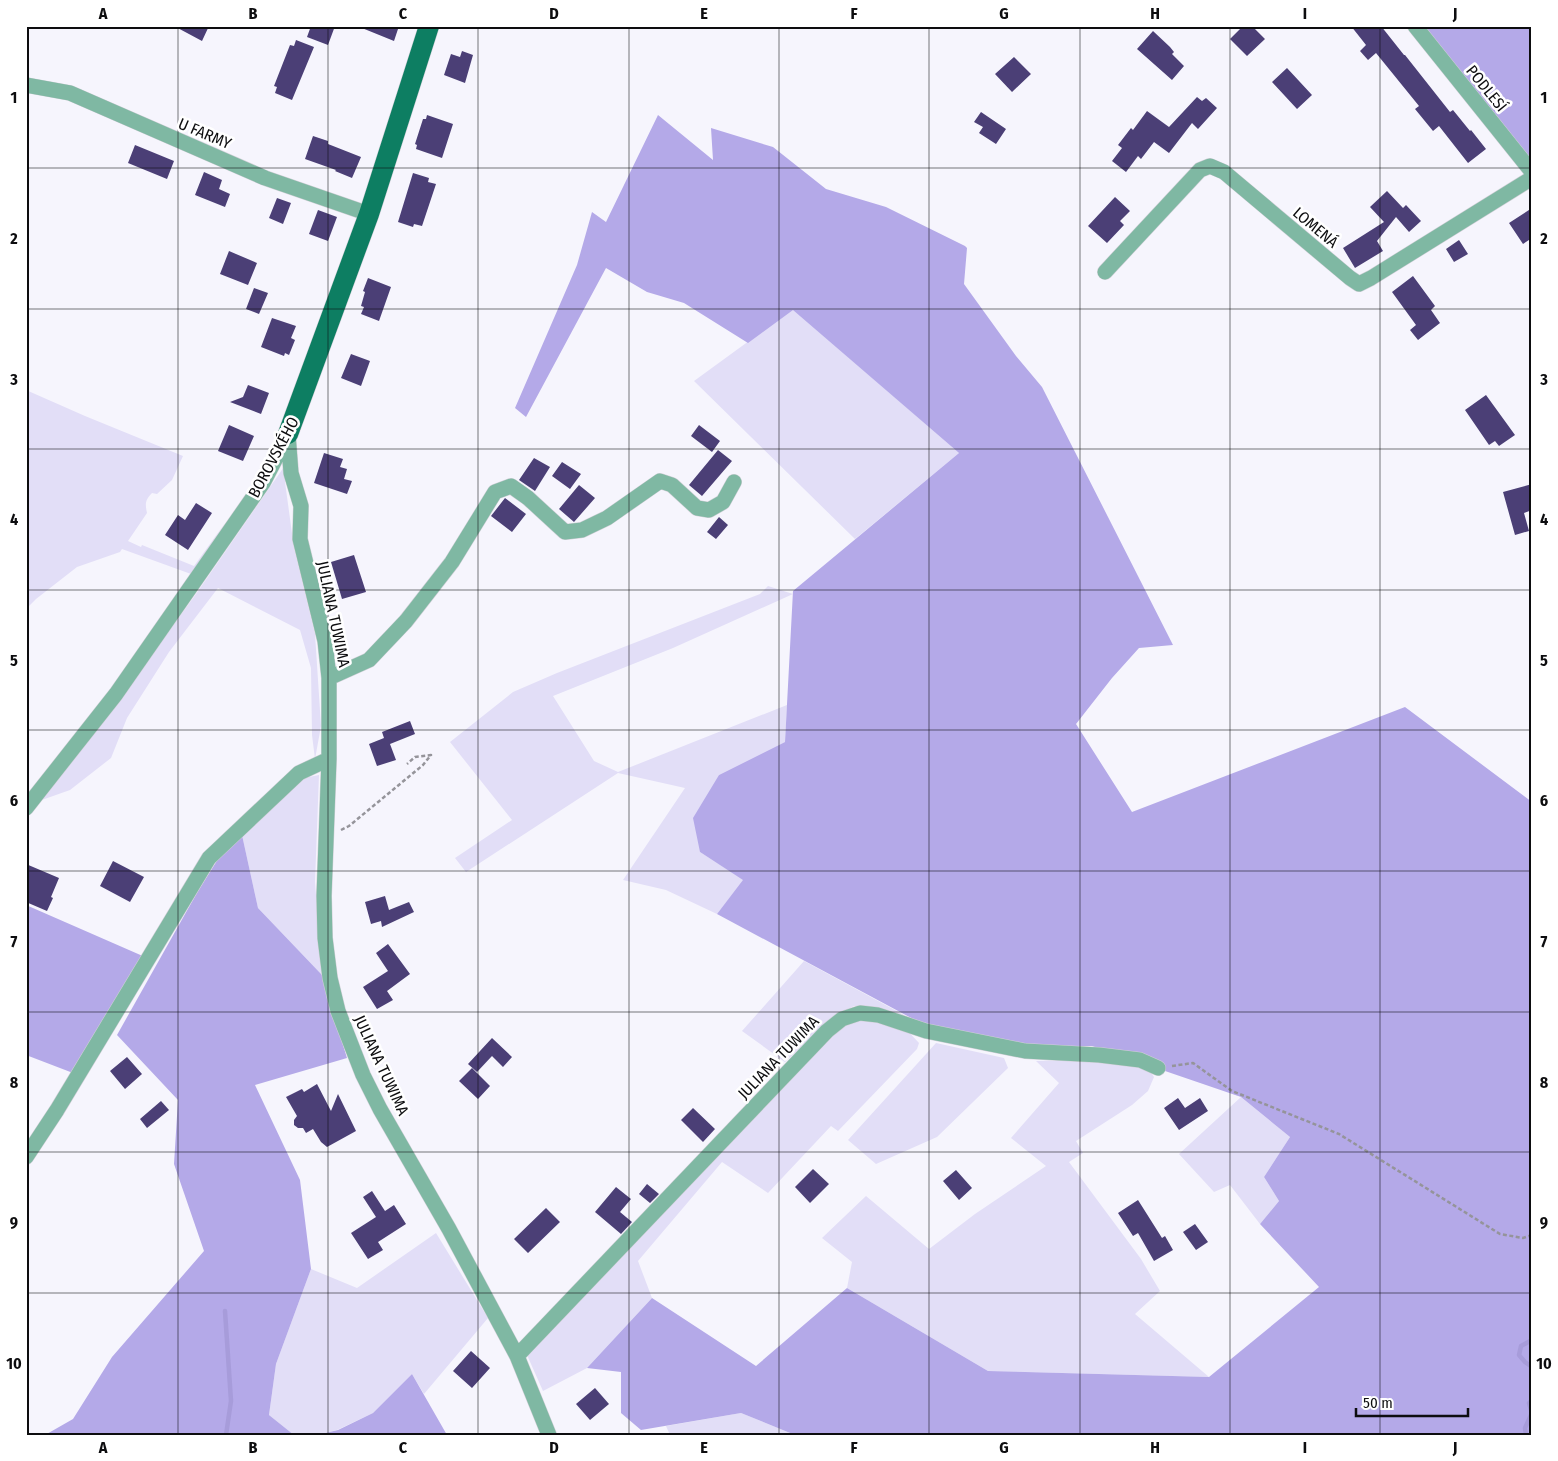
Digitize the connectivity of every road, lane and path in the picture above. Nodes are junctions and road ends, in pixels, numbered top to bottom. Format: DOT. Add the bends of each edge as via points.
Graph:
graph roads {
  1 [pos="429,26"];
  2 [pos="1415,26"];
  3 [pos="26,85"];
  4 [pos="1532,172"];
  5 [pos="1532,178"];
  6 [pos="369,214"];
  7 [pos="1105,272"];
  8 [pos="288,434"];
  9 [pos="270,470"];
  10 [pos="292,473"];
  11 [pos="734,482"];
  12 [pos="329,678"];
  13 [pos="329,759"];
  14 [pos="407,764"];
  15 [pos="26,808"];
  16 [pos="325,840"];
  17 [pos="1158,1068"];
  18 [pos="26,1157"];
  19 [pos="1532,1235"];
  20 [pos="517,1356"];
  21 [pos="548,1435"];
  1 -- 6 [label="main road, BOROVSKÉHO"];
  2 -- 4 [label="street, PODLESÍ"];
  3 -- 6 [label="street, U FARMY" via="70,93 265,178"];
  5 -- 7 [label="street, LOMENÁ" via="1359,284 1224,172 1210,166 1200,170"];
  6 -- 8 [label="main road, BOROVSKÉHO"];
  8 -- 9 [label="street, BOROVSKÉHO"];
  8 -- 10 [label="street, JULIANA TUWIMA"];
  9 -- 10 [label="street"];
  9 -- 15 [label="street, BOROVSKÉHO" via="116,694"];
  10 -- 12 [label="street, JULIANA TUWIMA" via="301,506 300,540 325,641"];
  11 -- 12 [label="street" via="723,502 709,510 697,508 672,485 660,482 607,518 582,530 565,532 511,486 495,492 452,562 406,621 369,660"];
  12 -- 13 [label="street, JULIANA TUWIMA"];
  13 -- 16 [label="street, JULIANA TUWIMA"];
  13 -- 18 [label="street" via="299,773 209,858 58,1110"];
  14 -- 16 [label="path" via="415,757 431,755 349,826"];
  16 -- 20 [label="street, JULIANA TUWIMA" via="325,938 330,978 348,1039 380,1109"];
  17 -- 19 [label="path" via="1193,1063 1232,1091 1339,1134 1500,1234 1522,1238"];
  17 -- 20 [label="street, JULIANA TUWIMA" via="1140,1060 1025,1051 926,1031 878,1015 860,1013 842,1019"];
  20 -- 21 [label="street, JULIANA TUWIMA"];
}
